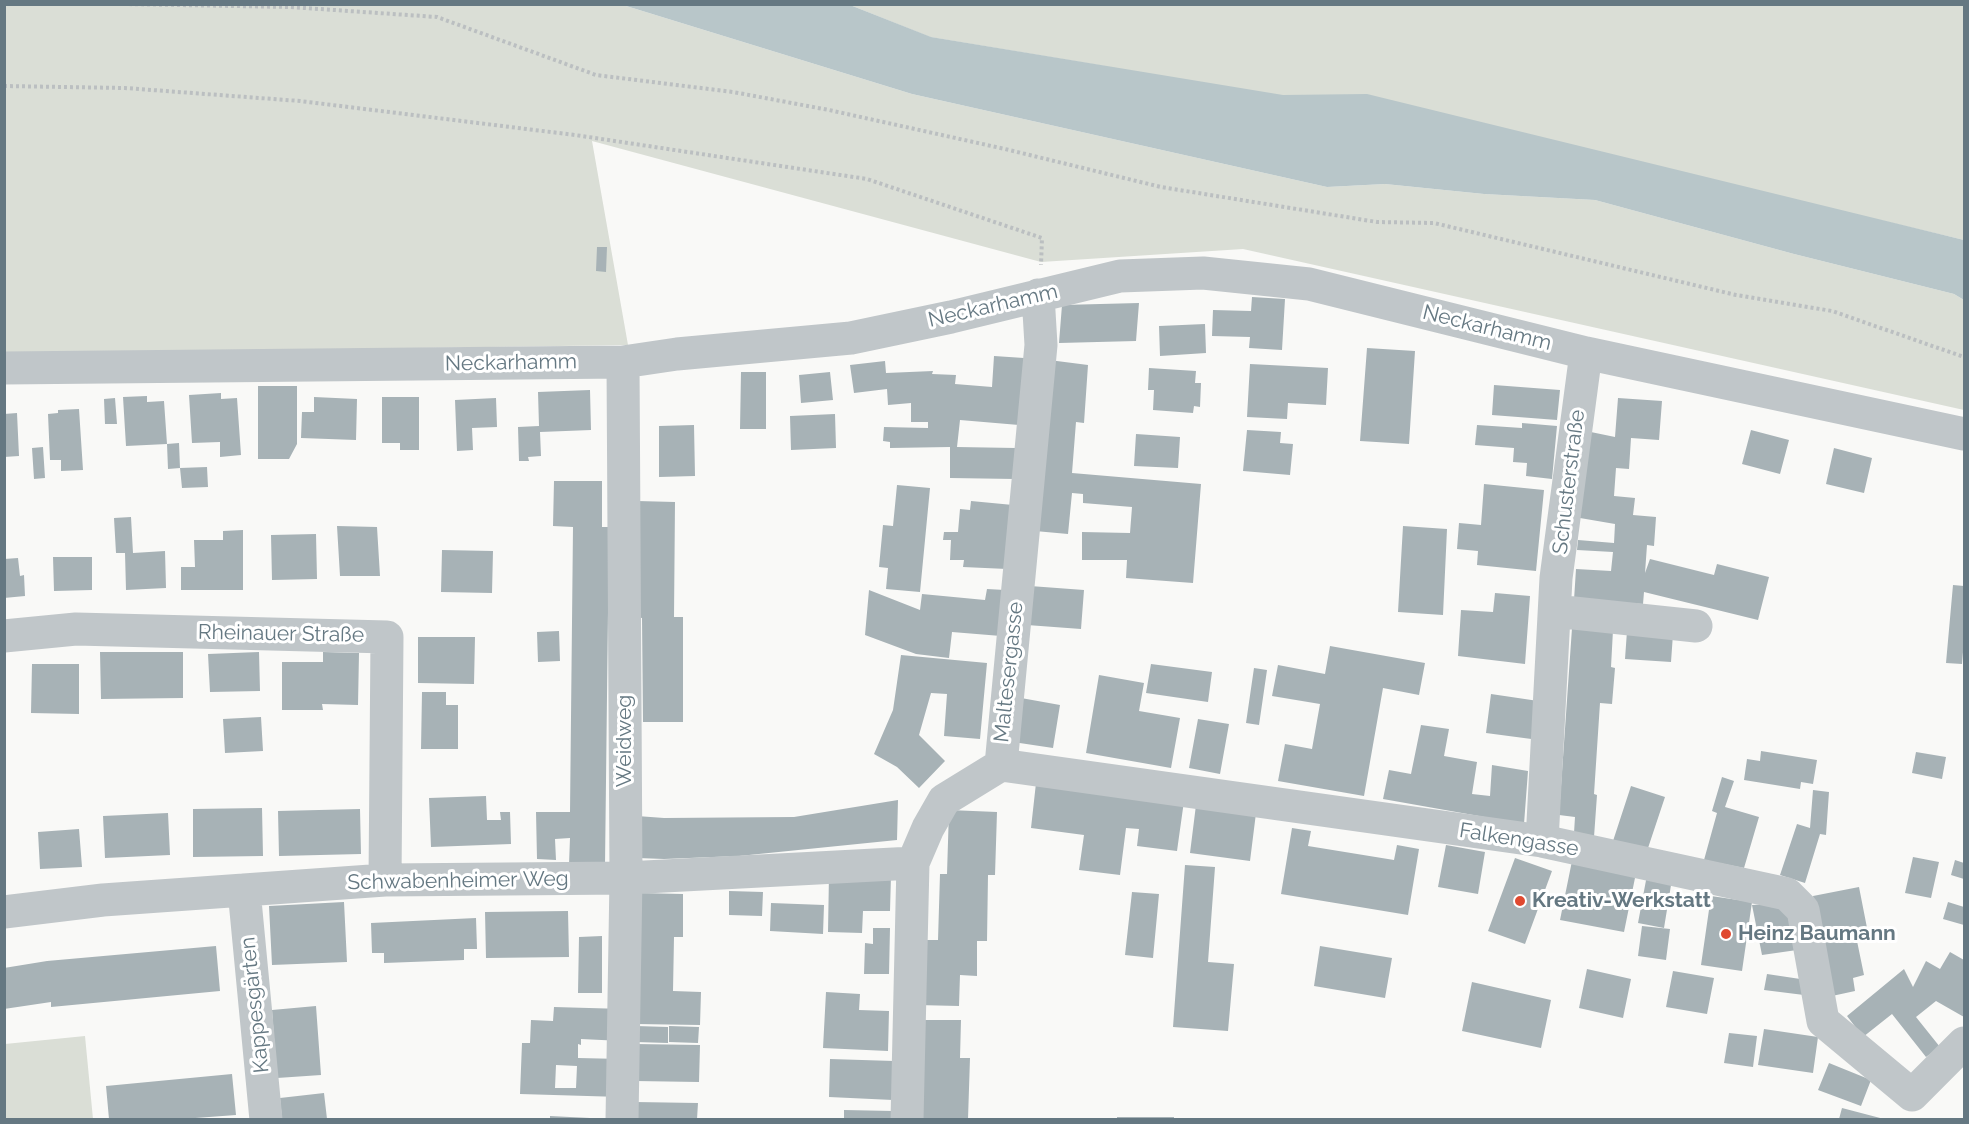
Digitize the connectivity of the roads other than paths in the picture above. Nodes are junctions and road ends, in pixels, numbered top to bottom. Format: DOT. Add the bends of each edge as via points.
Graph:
graph roads {
  1 [pos="1038,296"];
  2 [pos="1586,353"];
  3 [pos="623,362"];
  4 [pos="4,368"];
  5 [pos="1965,434"];
  6 [pos="1555,611"];
  7 [pos="1696,626"];
  8 [pos="4,636"];
  9 [pos="1000,765"];
  10 [pos="1542,841"];
  11 [pos="913,863"];
  12 [pos="626,878"];
  13 [pos="385,880"];
  14 [pos="244,890"];
  15 [pos="4,912"];
  16 [pos="1965,1043"];
  17 [pos="1911,1107"];
  18 [pos="266,1119"];
  19 [pos="622,1119"];
  20 [pos="907,1119"];
  1 -- 2 [label="street, Neckarhamm" via="1120,276 1203,273 1309,284"];
  1 -- 3 [label="street, Neckarhamm" via="851,338"];
  1 -- 9 [label="street, Maltesergasse" via="1041,345"];
  2 -- 5 [label="street, Neckarhamm"];
  2 -- 6 [label="street, Schusterstraße"];
  3 -- 4 [label="street, Neckarhamm"];
  3 -- 12 [label="street, Weidweg"];
  6 -- 7 [label="street"];
  6 -- 10 [label="street, Schusterstraße"];
  8 -- 13 [label="street, Rheinauer Straße" via="76,629 387,637"];
  9 -- 10 [label="street, Falkengasse"];
  9 -- 11 [label="street, Maltesergasse" via="944,800"];
  10 -- 17 [label="street, Falkengasse" via="1787,894 1803,910 1823,1021"];
  11 -- 12 [label="street, Schwabenheimer Weg"];
  11 -- 20 [label="street, Maltesergasse"];
  12 -- 13 [label="street, Schwabenheimer Weg"];
  12 -- 19 [label="street, Weidweg"];
  13 -- 14 [label="street, Schwabenheimer Weg"];
  14 -- 15 [label="street, Schwabenheimer Weg"];
  14 -- 18 [label="street, Kappesgärten"];
  16 -- 17 [label="street"];
}
